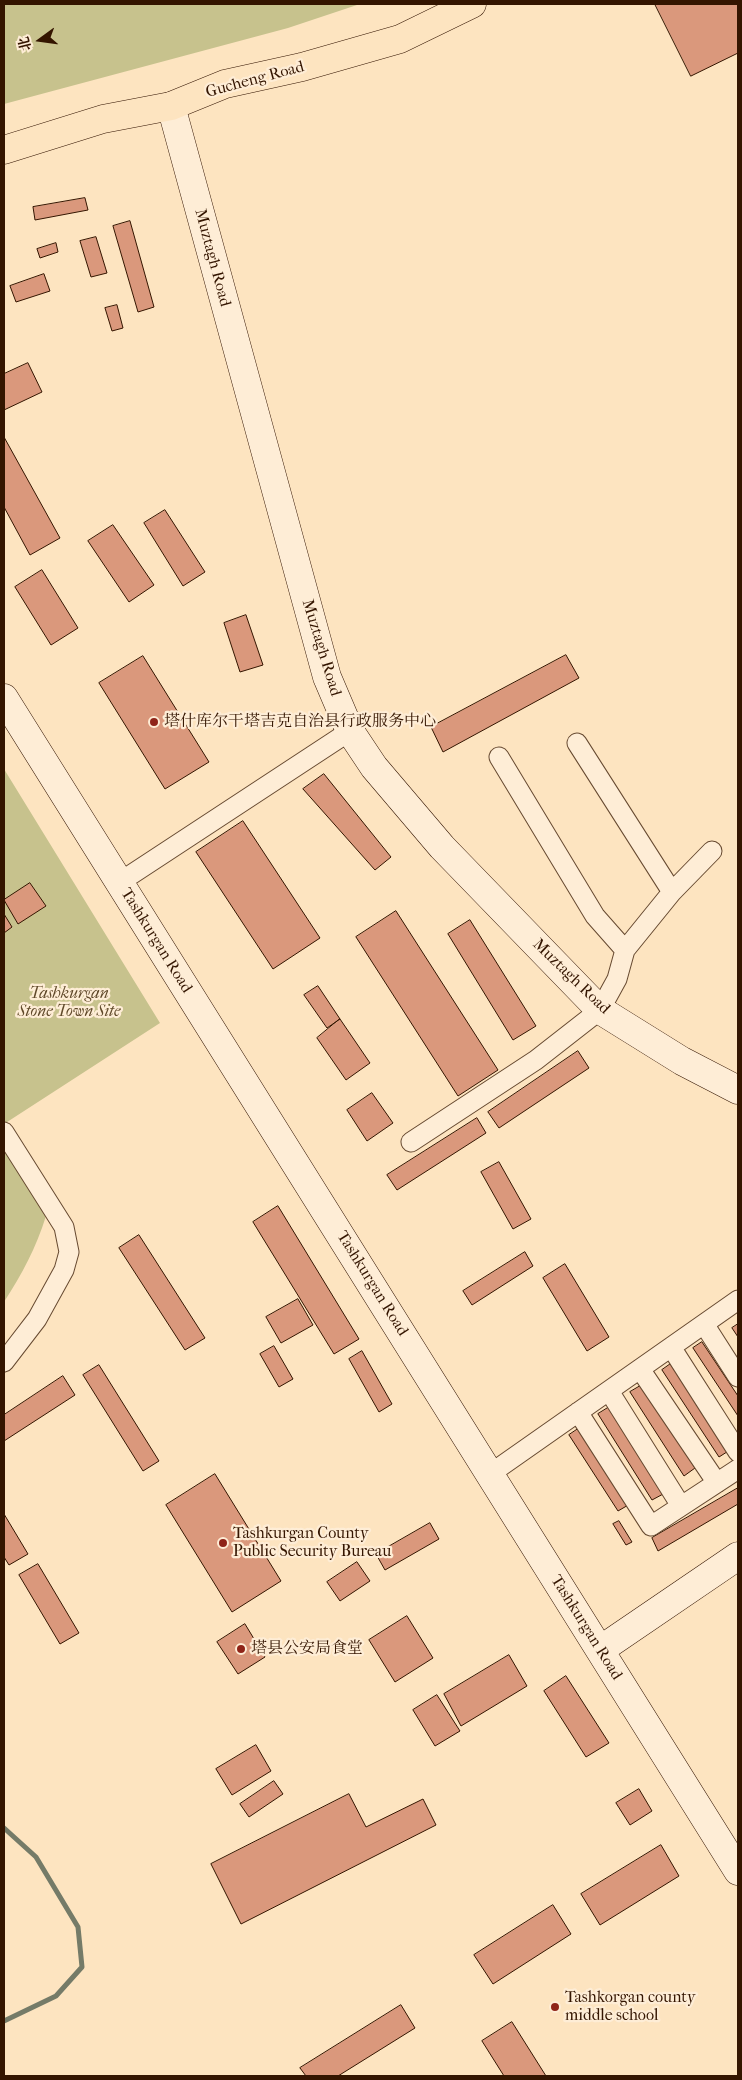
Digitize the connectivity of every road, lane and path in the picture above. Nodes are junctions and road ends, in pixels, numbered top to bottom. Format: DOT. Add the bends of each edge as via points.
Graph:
graph roads {
  1 [pos="472,4"];
  2 [pos="171,106"];
  3 [pos="4,150"];
  4 [pos="4,698"];
  5 [pos="350,731"];
  6 [pos="577,744"];
  7 [pos="499,757"];
  8 [pos="712,850"];
  9 [pos="120,882"];
  10 [pos="672,892"];
  11 [pos="625,950"];
  12 [pos="600,1010"];
  13 [pos="738,1090"];
  14 [pos="4,1132"];
  15 [pos="411,1142"];
  16 [pos="738,1300"];
  17 [pos="704,1324"];
  18 [pos="671,1347"];
  19 [pos="4,1362"];
  20 [pos="640,1369"];
  21 [pos="738,1376"];
  22 [pos="609,1391"];
  23 [pos="578,1412"];
  24 [pos="738,1452"];
  25 [pos="738,1470"];
  26 [pos="490,1474"];
  27 [pos="717,1483"];
  28 [pos="681,1506"];
  29 [pos="738,1556"];
  30 [pos="600,1650"];
  31 [pos="738,1871"];
  1 -- 2 [label="main road, Gucheng Road" via="400,39 302,67 225,84"];
  2 -- 3 [label="main road, Gucheng Road" via="103,119"];
  2 -- 5 [label="main road, Muztagh Road" via="327,677"];
  4 -- 9 [label="main road, Tashkurgan Road"];
  5 -- 9 [label="street"];
  5 -- 12 [label="main road, Muztagh Road" via="374,767 442,846"];
  6 -- 10 [label="street"];
  7 -- 11 [label="street" via="595,916"];
  8 -- 10 [label="street"];
  9 -- 26 [label="main road, Tashkurgan Road"];
  10 -- 11 [label="street"];
  11 -- 12 [label="street" via="617,979"];
  12 -- 13 [label="main road, Muztagh Road"];
  12 -- 15 [label="street" via="536,1060"];
  14 -- 19 [label="street" via="64,1227 69,1252 64,1270 37,1320"];
  16 -- 17 [label="street"];
  17 -- 18 [label="street"];
  17 -- 21 [label="street"];
  18 -- 20 [label="street"];
  18 -- 24 [label="street"];
  20 -- 22 [label="street"];
  20 -- 27 [label="street"];
  22 -- 23 [label="street"];
  22 -- 28 [label="street"];
  23 -- 26 [label="street"];
  23 -- 28 [label="street" via="650,1526"];
  25 -- 27 [label="street"];
  26 -- 30 [label="main road, Tashkurgan Road"];
  27 -- 28 [label="street"];
  29 -- 30 [label="main road"];
  30 -- 31 [label="main road, Tashkurgan Road"];
}
